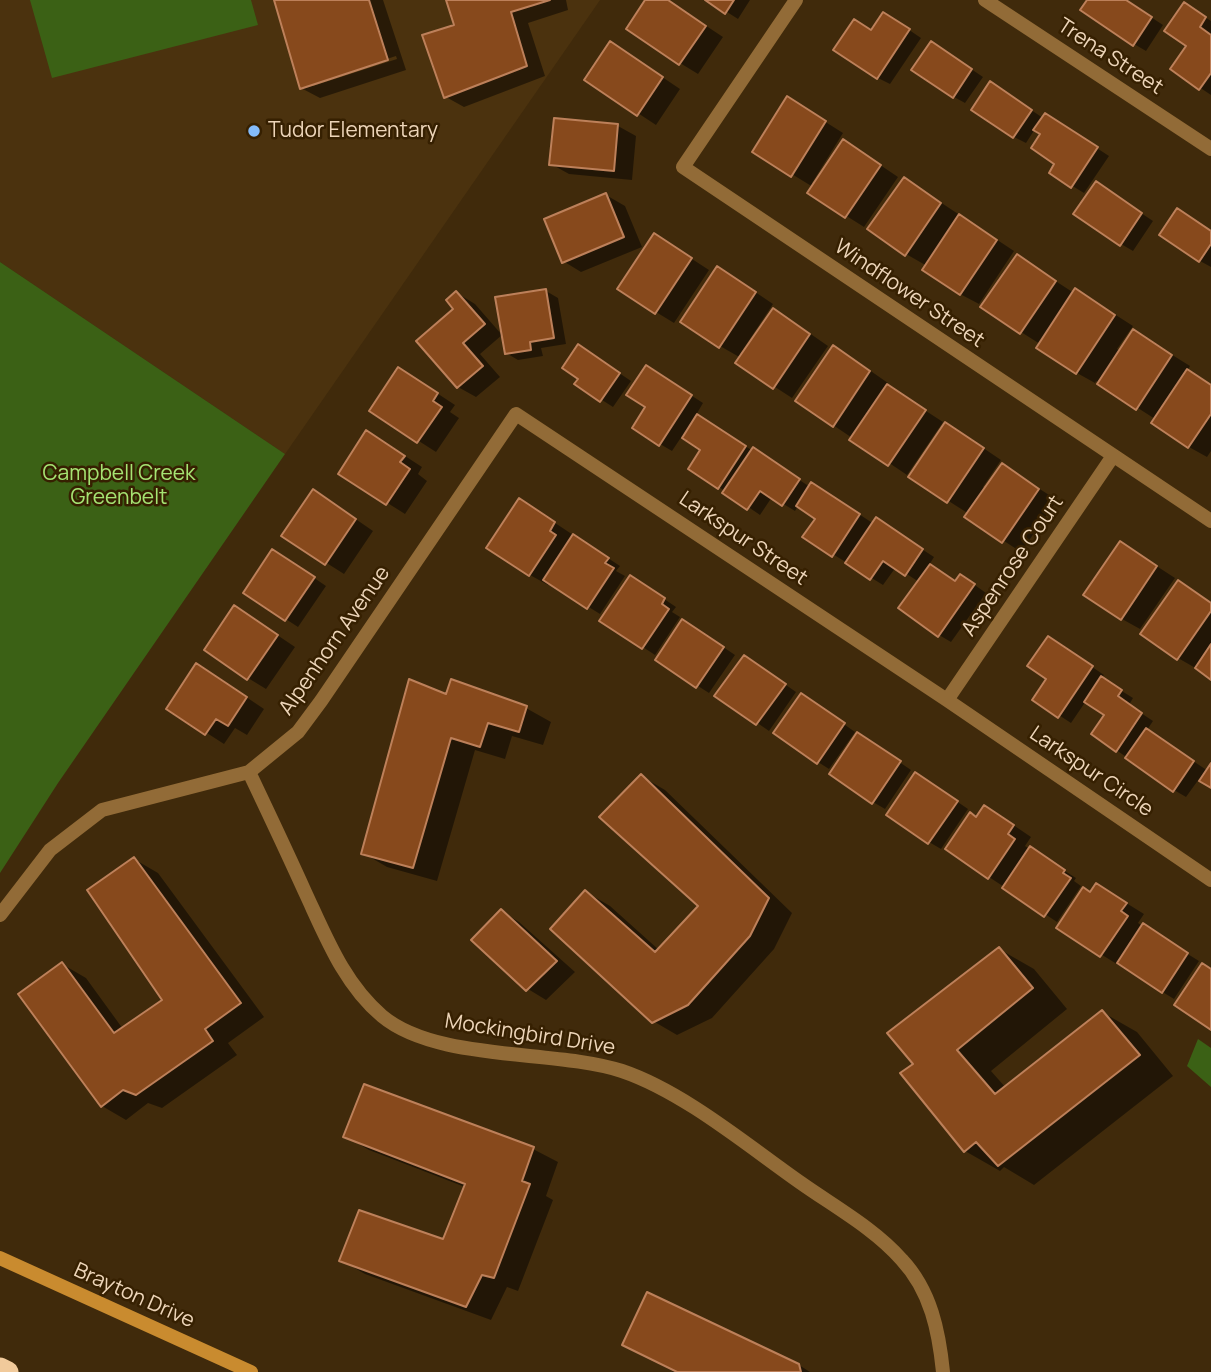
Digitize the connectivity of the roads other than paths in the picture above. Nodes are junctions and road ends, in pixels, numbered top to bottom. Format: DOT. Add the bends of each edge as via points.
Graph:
graph roads {
  1 [pos="796,0"];
  2 [pos="985,0"];
  3 [pos="1211,149"];
  4 [pos="516,414"];
  5 [pos="1113,456"];
  6 [pos="1211,521"];
  7 [pos="947,699"];
  8 [pos="249,772"];
  9 [pos="1211,880"];
  10 [pos="0,915"];
  11 [pos="0,1258"];
  12 [pos="0,1368"];
  13 [pos="8,1372"];
  14 [pos="251,1372"];
  15 [pos="943,1372"];
  1 -- 5 [label="street, Windflower Street" via="682,167"];
  2 -- 3 [label="street, Trena Street"];
  4 -- 7 [label="street, Larkspur Street"];
  4 -- 8 [label="street, Alpenhorn Avenue" via="298,732"];
  5 -- 6 [label="street, Windflower Street"];
  5 -- 7 [label="street, Aspenrose Court"];
  7 -- 9 [label="street, Larkspur Circle"];
  8 -- 10 [label="street, Alpenhorn Avenue" via="102,810 50,850"];
  8 -- 15 [label="street, Mockingbird Drive" via="335,956 359,994 385,1018 415,1035 452,1045 623,1072 686,1102 903,1260 926,1295 939,1330"];
  11 -- 14 [label="main road, Brayton Drive"];
  12 -- 13 [label="highway"];
}
